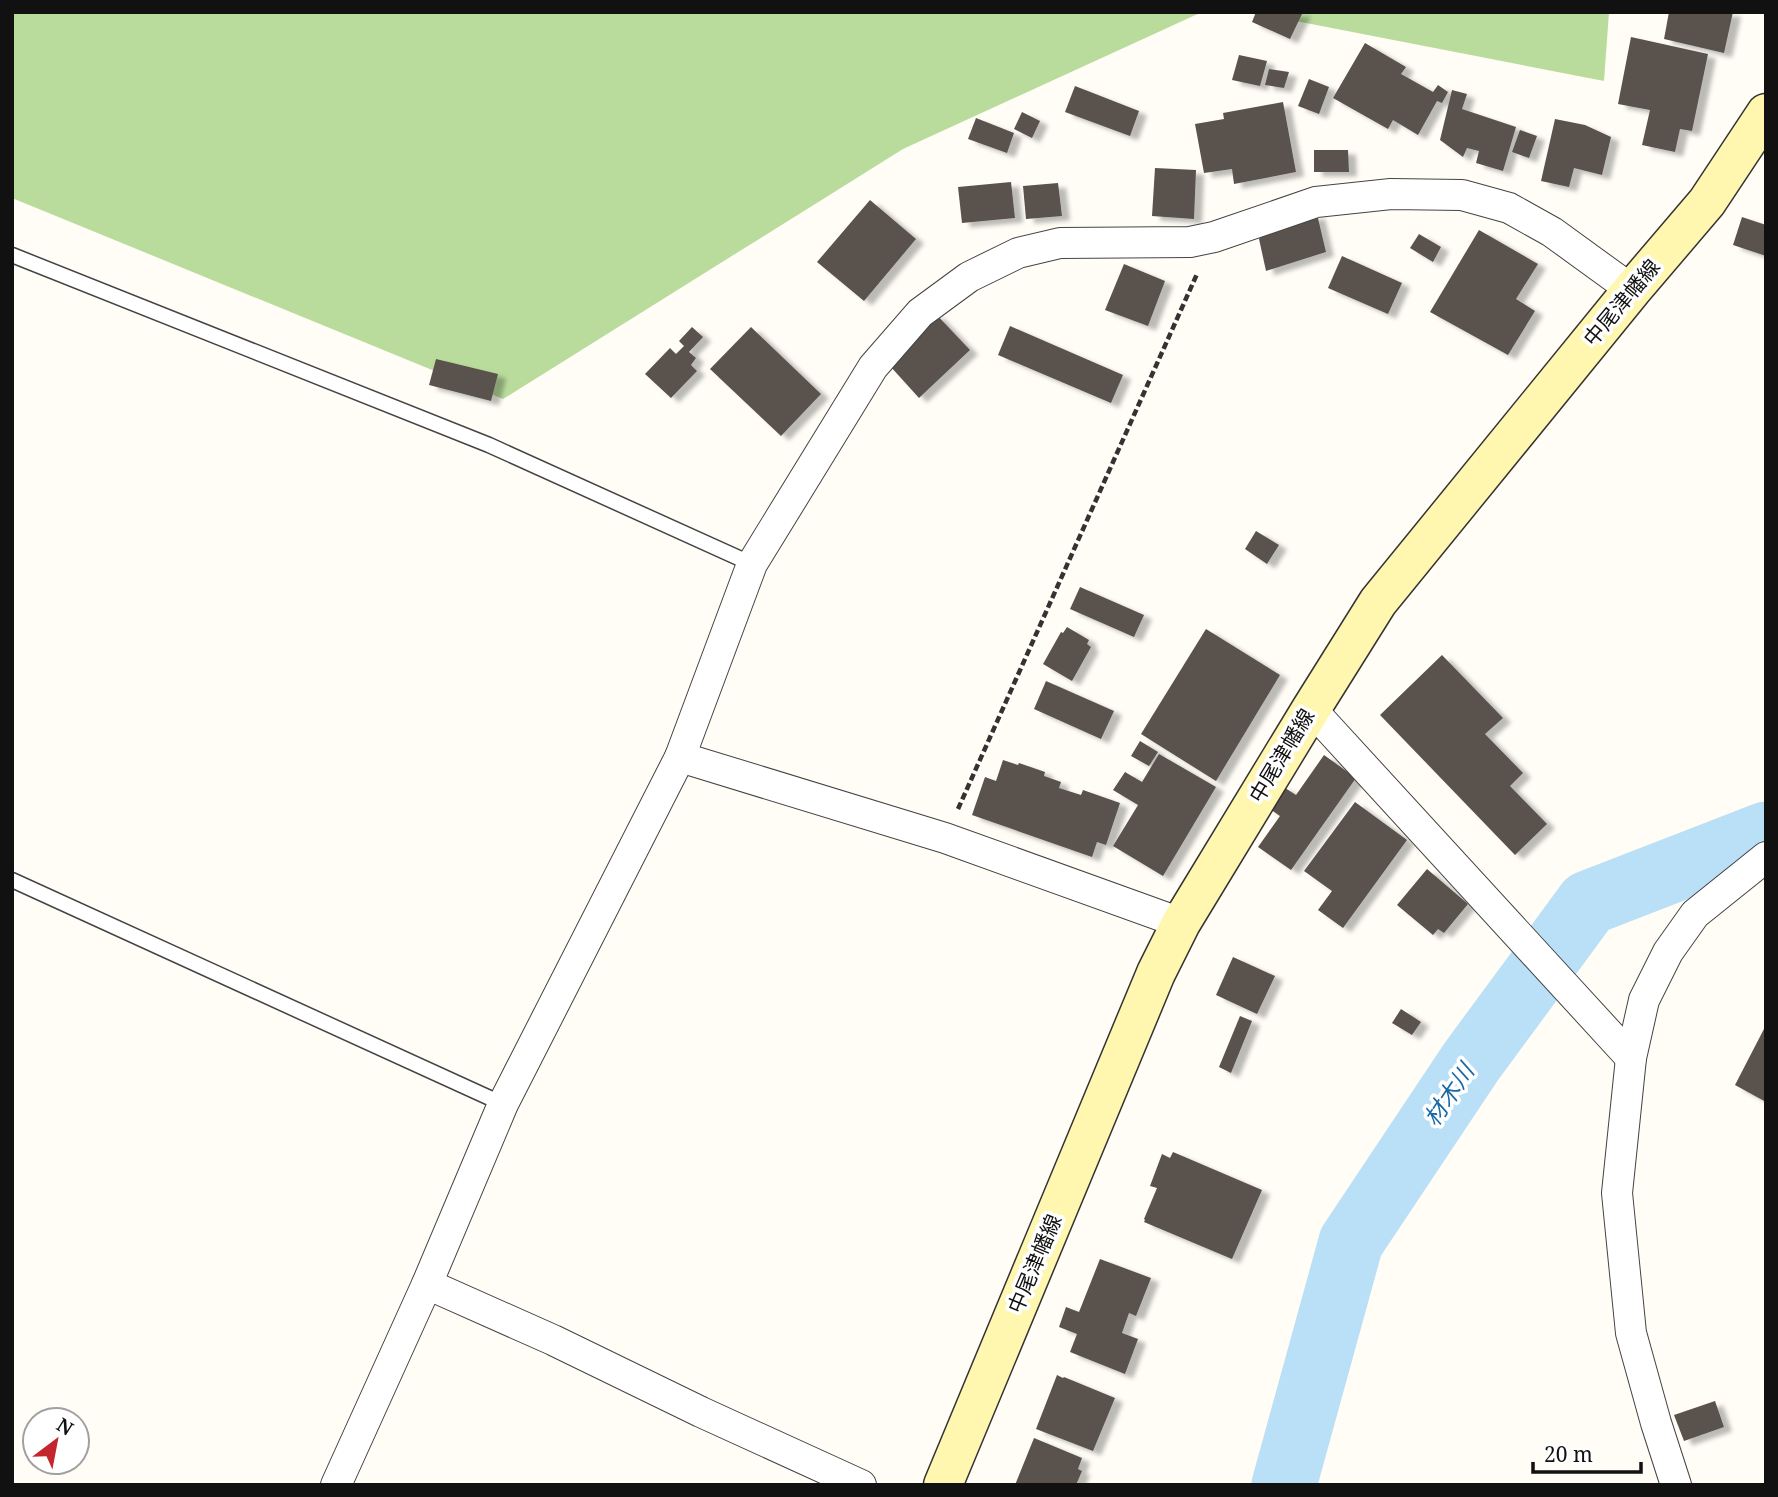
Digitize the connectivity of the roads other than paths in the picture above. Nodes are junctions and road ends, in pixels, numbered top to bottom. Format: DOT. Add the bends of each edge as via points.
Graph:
graph roads {
  1 [pos="1766,113"];
  2 [pos="12,255"];
  3 [pos="1632,290"];
  4 [pos="752,564"];
  5 [pos="1311,709"];
  6 [pos="680,757"];
  7 [pos="1766,857"];
  8 [pos="12,880"];
  9 [pos="1181,923"];
  10 [pos="1631,1058"];
  11 [pos="503,1104"];
  12 [pos="427,1284"];
  13 [pos="336,1485"];
  14 [pos="861,1485"];
  15 [pos="943,1485"];
  16 [pos="1676,1485"];
  1 -- 3 [label="main road, 中尾津幡線" via="1707,202"];
  2 -- 4 [label="lane" via="489,445"];
  3 -- 4 [label="street" via="1552,232 1509,208 1462,195 1391,194 1316,202 1190,242 1060,243 1018,253 969,277 920,313 873,367"];
  3 -- 5 [label="main road, 中尾津幡線" via="1378,603"];
  4 -- 6 [label="street"];
  5 -- 9 [label="main road, 中尾津幡線"];
  5 -- 10 [label="street"];
  6 -- 9 [label="street" via="945,838"];
  6 -- 11 [label="street"];
  7 -- 10 [label="street" via="1695,914 1668,952 1644,1000"];
  8 -- 11 [label="lane"];
  9 -- 15 [label="main road, 中尾津幡線" via="1156,973"];
  10 -- 16 [label="street" via="1618,1193 1631,1333"];
  11 -- 12 [label="street"];
  12 -- 13 [label="street"];
  12 -- 14 [label="street"];
}
